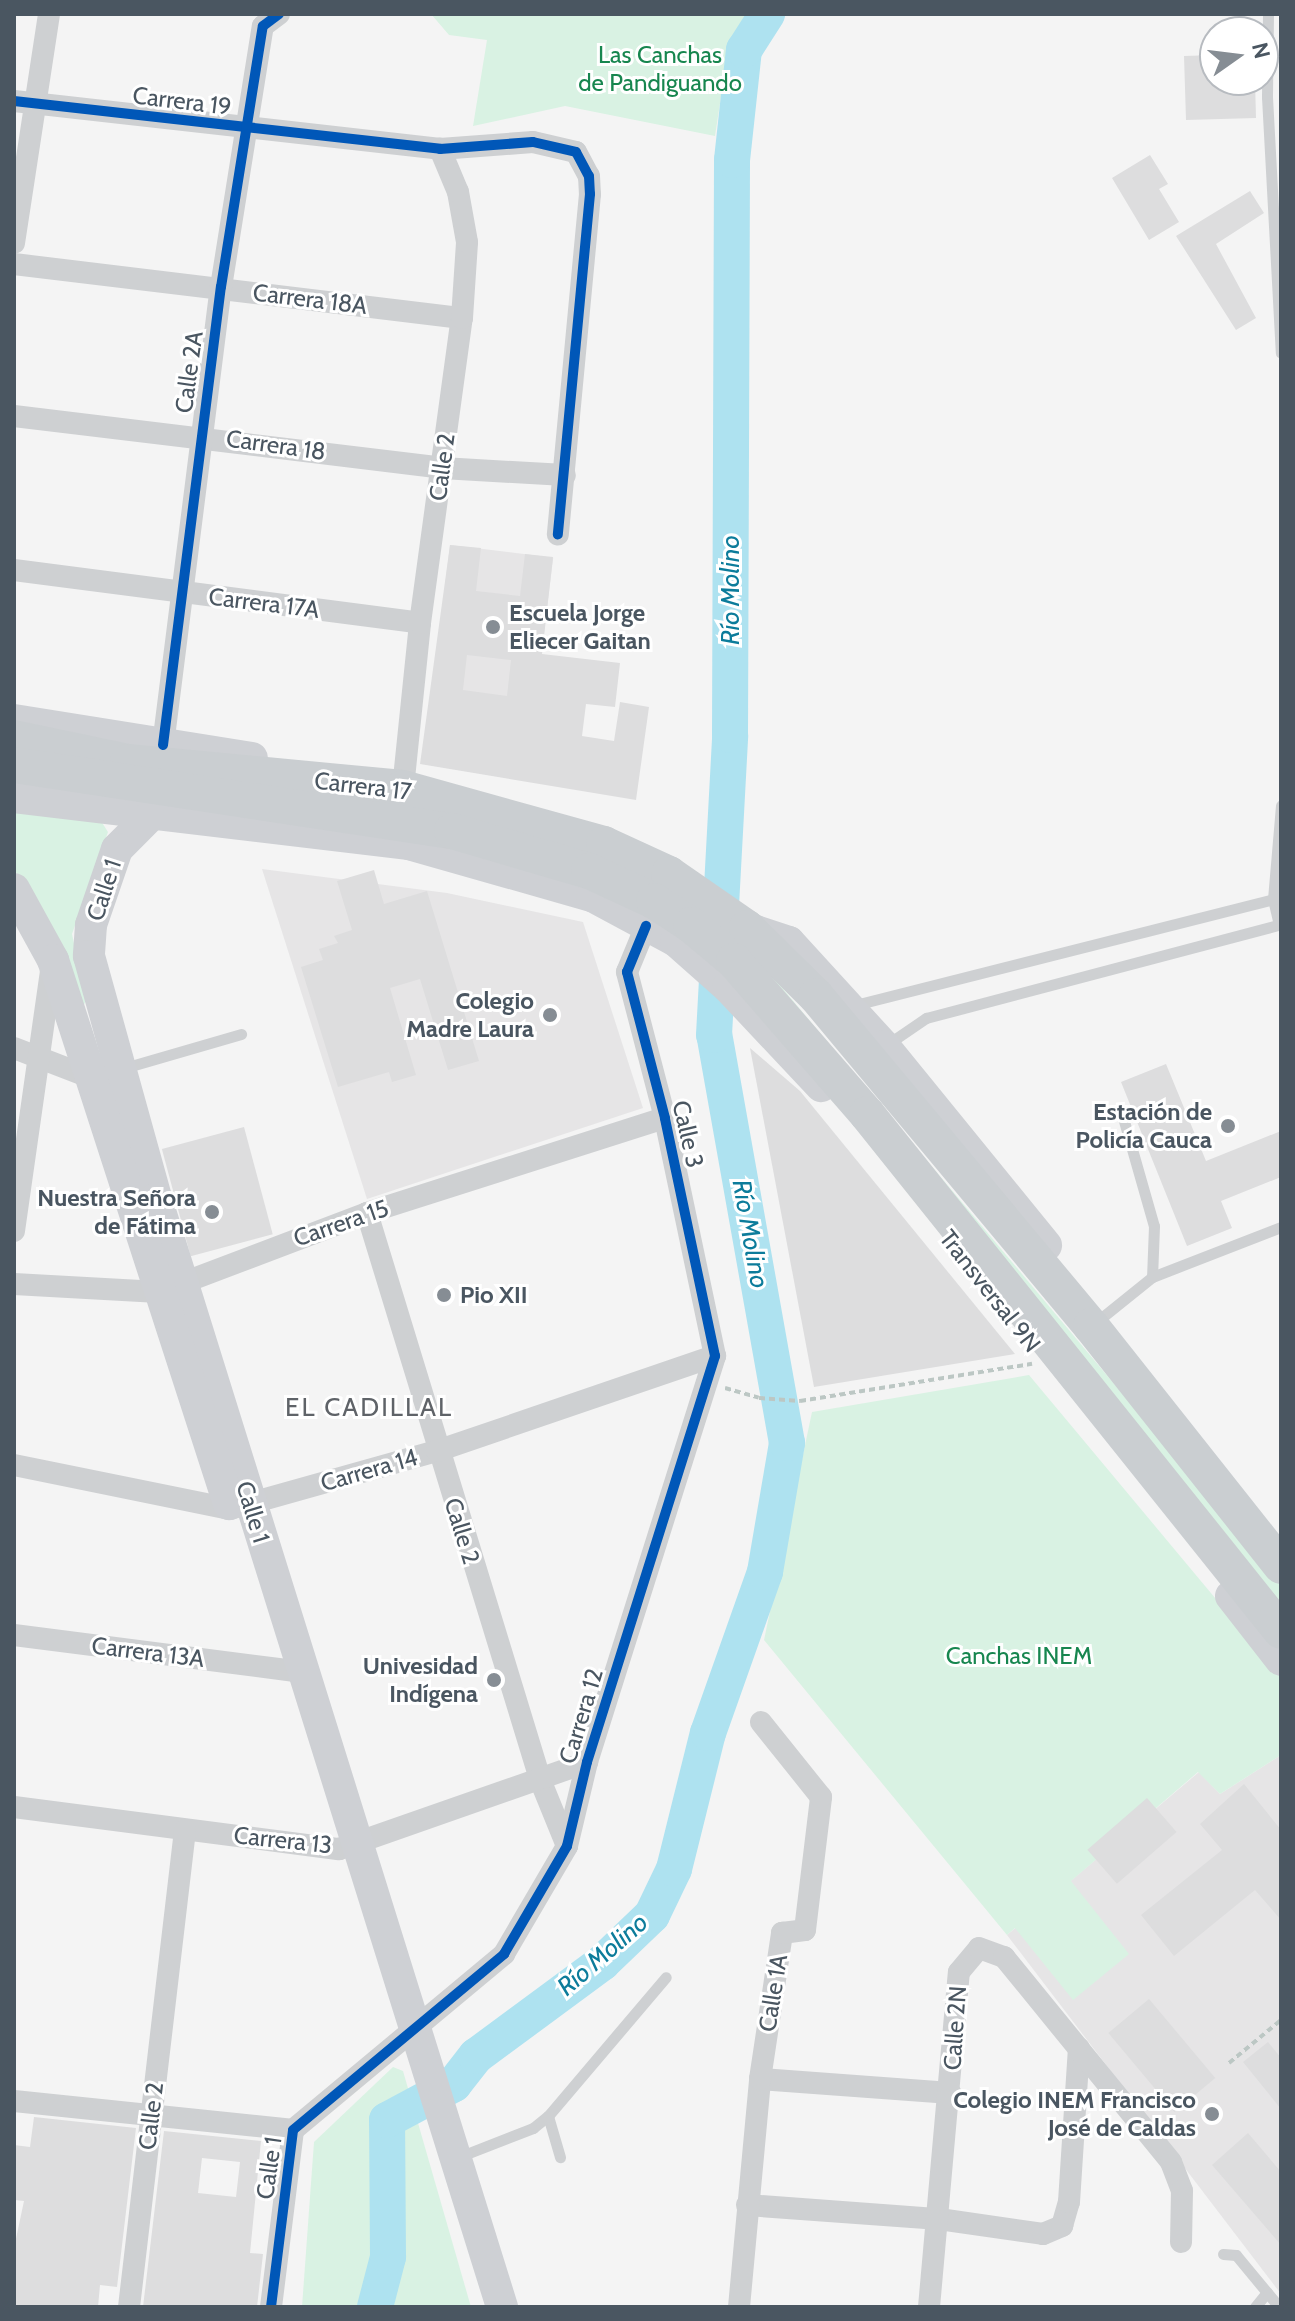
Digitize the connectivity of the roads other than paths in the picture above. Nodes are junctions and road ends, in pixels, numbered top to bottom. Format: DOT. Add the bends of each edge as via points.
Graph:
graph roads {
  1 [pos="49,14"];
  2 [pos="1268,14"];
  3 [pos="266,18"];
  4 [pos="23,102"];
  5 [pos="247,129"];
  6 [pos="440,149"];
  7 [pos="14,243"];
  8 [pos="14,264"];
  9 [pos="221,287"];
  10 [pos="462,318"];
  11 [pos="1281,353"];
  12 [pos="14,416"];
  13 [pos="201,435"];
  14 [pos="442,468"];
  15 [pos="565,475"];
  16 [pos="558,534"];
  17 [pos="14,570"];
  18 [pos="186,594"];
  19 [pos="420,623"];
  20 [pos="14,720"];
  21 [pos="14,738"];
  22 [pos="163,745"];
  23 [pos="14,765"];
  24 [pos="403,788"];
  25 [pos="14,797"];
  26 [pos="1281,805"];
  27 [pos="149,817"];
  28 [pos="14,889"];
  29 [pos="1277,898"];
  30 [pos="688,920"];
  31 [pos="1280,924"];
  32 [pos="646,926"];
  33 [pos="747,928"];
  34 [pos="53,960"];
  35 [pos="731,974"];
  36 [pos="848,1007"];
  37 [pos="241,1034"];
  38 [pos="884,1046"];
  39 [pos="24,1052"];
  40 [pos="104,1073"];
  41 [pos="665,1118"];
  42 [pos="1124,1121"];
  43 [pos="933,1197"];
  44 [pos="367,1213"];
  45 [pos="1281,1227"];
  46 [pos="14,1231"];
  47 [pos="945,1233"];
  48 [pos="1152,1277"];
  49 [pos="14,1284"];
  50 [pos="171,1285"];
  51 [pos="1097,1320"];
  52 [pos="715,1356"];
  53 [pos="437,1451"];
  54 [pos="14,1465"];
  55 [pos="240,1506"];
  56 [pos="1281,1538"];
  57 [pos="1281,1566"];
  58 [pos="1281,1631"];
  59 [pos="14,1635"];
  60 [pos="1281,1660"];
  61 [pos="292,1670"];
  62 [pos="761,1722"];
  63 [pos="587,1762"];
  64 [pos="541,1782"];
  65 [pos="14,1807"];
  66 [pos="185,1830"];
  67 [pos="346,1845"];
  68 [pos="567,1846"];
  69 [pos="666,1977"];
  70 [pos="414,2045"];
  71 [pos="1079,2048"];
  72 [pos="760,2079"];
  73 [pos="950,2093"];
  74 [pos="14,2101"];
  75 [pos="152,2114"];
  76 [pos="548,2116"];
  77 [pos="293,2130"];
  78 [pos="446,2148"];
  79 [pos="560,2157"];
  80 [pos="747,2205"];
  81 [pos="939,2219"];
  82 [pos="1181,2242"];
  83 [pos="1223,2254"];
  84 [pos="1267,2292"];
  85 [pos="129,2307"];
  86 [pos="271,2307"];
  87 [pos="479,2307"];
  88 [pos="502,2307"];
  89 [pos="739,2307"];
  90 [pos="929,2307"];
  91 [pos="1255,2307"];
  92 [pos="1279,2307"];
  1 -- 4 [label="street"];
  2 -- 11 [label="lane" via="1268,129"];
  3 -- 5 [label="street, Calle 2A"];
  4 -- 5 [label="street, Carrera 19"];
  4 -- 7 [label="street"];
  5 -- 6 [label="street, Carrera 19"];
  5 -- 9 [label="street, Calle 2A"];
  6 -- 10 [label="street, Calle 2" via="458,192 467,242"];
  6 -- 15 [label="street, Carrera 19" via="560,144 583,161 590,194"];
  8 -- 9 [label="street, Carrera 18A"];
  9 -- 10 [label="street, Carrera 18A"];
  9 -- 13 [label="street, Calle 2A"];
  10 -- 14 [label="street, Calle 2"];
  12 -- 13 [label="street, Carrera 18"];
  13 -- 14 [label="street, Carrera 18"];
  13 -- 18 [label="street, Calle 2A"];
  14 -- 15 [label="street, Carrera 18"];
  14 -- 19 [label="street, Calle 2"];
  15 -- 16 [label="street, Carrera 19"];
  17 -- 18 [label="street, Carrera 17A"];
  18 -- 19 [label="street, Carrera 17A"];
  18 -- 22 [label="street, Calle 2A"];
  19 -- 24 [label="street, Calle 2"];
  20 -- 22 [label="main road"];
  21 -- 24 [label="main road, Carrera 17" via="128,762"];
  22 -- 24 [label="main road" via="392,778"];
  23 -- 30 [label="main road, Carrera 17" via="440,828 589,871"];
  24 -- 30 [label="main road, Carrera 17" via="604,844"];
  25 -- 27 [label="main road"];
  26 -- 29 [label="lane"];
  27 -- 32 [label="main road" via="409,844 592,896"];
  27 -- 40 [label="main road, Calle 1" via="117,849 91,925 89,956"];
  28 -- 34 [label="main road, Calle 1"];
  29 -- 31 [label="lane"];
  29 -- 36 [label="lane"];
  30 -- 32 [label="main road"];
  30 -- 33 [label="main road"];
  30 -- 35 [label="main road, Transversal 9N"];
  31 -- 38 [label="lane" via="926,1018"];
  32 -- 41 [label="street, Calle 3" via="627,972"];
  33 -- 36 [label="main road" via="789,942"];
  33 -- 51 [label="main road" via="816,996"];
  34 -- 39 [label="street"];
  34 -- 40 [label="main road, Calle 1"];
  35 -- 43 [label="main road, Transversal 9N"];
  35 -- 47 [label="main road, Transversal 9N"];
  36 -- 38 [label="main road"];
  37 -- 40 [label="lane"];
  38 -- 51 [label="main road"];
  39 -- 40 [label="street"];
  39 -- 46 [label="street"];
  40 -- 50 [label="main road, Calle 1"];
  41 -- 44 [label="street, Carrera 15"];
  41 -- 52 [label="street, Calle 3"];
  42 -- 48 [label="lane" via="1154,1226"];
  43 -- 47 [label="main road"];
  43 -- 58 [label="main road, Transversal 9N"];
  44 -- 50 [label="street, Carrera 15"];
  44 -- 53 [label="street, Calle 2"];
  45 -- 48 [label="lane"];
  47 -- 60 [label="main road, Transversal 9N"];
  48 -- 51 [label="lane"];
  49 -- 50 [label="street, Carrera 15"];
  50 -- 55 [label="main road, Calle 1"];
  51 -- 56 [label="main road"];
  51 -- 57 [label="main road"];
  52 -- 53 [label="street, Carrera 14"];
  52 -- 63 [label="street, Carrera 12"];
  53 -- 55 [label="street, Carrera 14"];
  53 -- 64 [label="street, Calle 2"];
  54 -- 55 [label="street, Carrera 14"];
  55 -- 61 [label="main road, Calle 1"];
  59 -- 61 [label="street, Carrera 13A"];
  61 -- 67 [label="main road, Calle 1"];
  62 -- 72 [label="street, Calle 1A" via="821,1797 805,1930 782,1933"];
  63 -- 64 [label="street, Carrera 13"];
  63 -- 68 [label="street, Carrera 12"];
  64 -- 67 [label="street, Carrera 13"];
  64 -- 68 [label="street, Calle 2"];
  65 -- 66 [label="street, Carrera 13"];
  66 -- 67 [label="street, Carrera 13"];
  66 -- 75 [label="street, Calle 2"];
  67 -- 70 [label="main road, Calle 1"];
  68 -- 70 [label="street, Carrera 12" via="504,1954"];
  69 -- 76 [label="lane"];
  70 -- 77 [label="street, Calle 1"];
  70 -- 78 [label="main road, Calle 1"];
  71 -- 73 [label="street, Calle 2N" via="1004,1957 979,1948 967,1956 959,1972"];
  71 -- 81 [label="street" via="1069,2202 1062,2226 1043,2234"];
  71 -- 82 [label="street" via="1179,2177"];
  72 -- 73 [label="street"];
  72 -- 80 [label="street, Calle 1A"];
  73 -- 81 [label="street, Calle 2N"];
  74 -- 75 [label="street"];
  75 -- 77 [label="street"];
  75 -- 85 [label="street, Calle 2"];
  76 -- 78 [label="lane" via="533,2128"];
  76 -- 79 [label="lane"];
  77 -- 86 [label="street, Calle 1"];
  78 -- 87 [label="main road, Calle 1"];
  78 -- 88 [label="main road, Calle 1"];
  80 -- 81 [label="street"];
  80 -- 89 [label="street, Calle 1A"];
  81 -- 90 [label="street, Calle 2N"];
  83 -- 84 [label="lane" via="1236,2255"];
  84 -- 91 [label="lane"];
  84 -- 92 [label="lane"];
}
